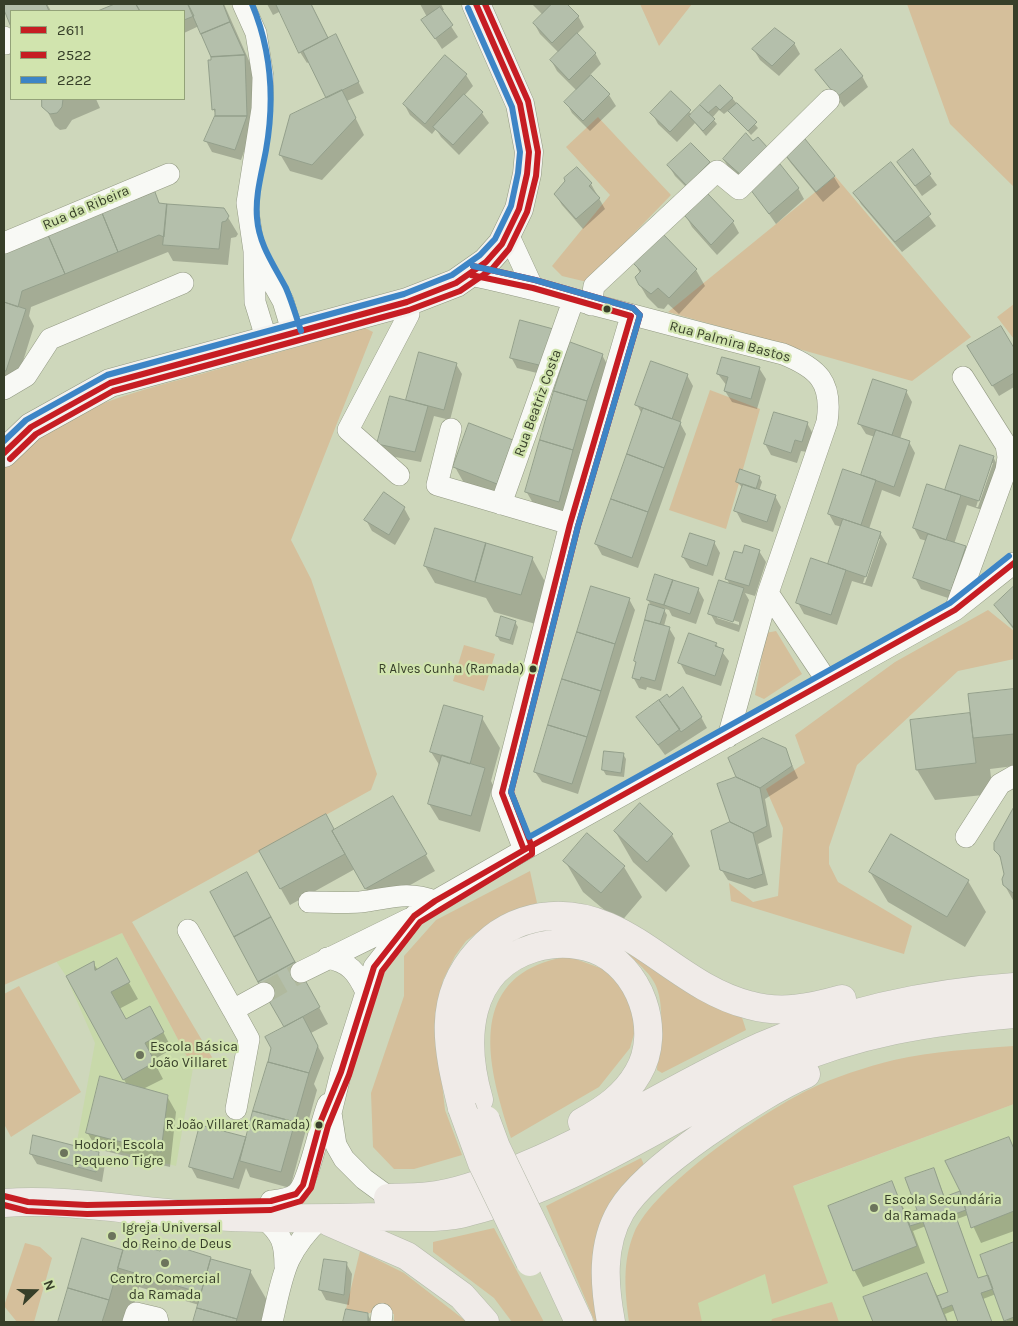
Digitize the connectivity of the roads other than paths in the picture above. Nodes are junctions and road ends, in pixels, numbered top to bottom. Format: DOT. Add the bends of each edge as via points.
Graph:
graph roads {
  1 [pos="243,4"];
  2 [pos="476,4"];
  3 [pos="828,100"];
  4 [pos="169,174"];
  5 [pos="508,234"];
  6 [pos="4,243"];
  7 [pos="471,275"];
  8 [pos="183,283"];
  9 [pos="533,288"];
  10 [pos="407,302"];
  11 [pos="582,303"];
  12 [pos="631,316"];
  13 [pos="280,338"];
  14 [pos="963,377"];
  15 [pos="4,388"];
  16 [pos="451,429"];
  17 [pos="4,453"];
  18 [pos="399,475"];
  19 [pos="501,504"];
  20 [pos="570,524"];
  21 [pos="1014,563"];
  22 [pos="768,593"];
  23 [pos="955,610"];
  24 [pos="827,682"];
  25 [pos="728,738"];
  26 [pos="1014,776"];
  27 [pos="966,838"];
  28 [pos="524,850"];
  29 [pos="435,901"];
  30 [pos="309,902"];
  31 [pos="414,916"];
  32 [pos="188,930"];
  33 [pos="327,958"];
  34 [pos="301,972"];
  35 [pos="1014,987"];
  36 [pos="366,992"];
  37 [pos="264,993"];
  38 [pos="933,995"];
  39 [pos="233,1010"];
  40 [pos="1014,1014"];
  41 [pos="877,1033"];
  42 [pos="341,1072"];
  43 [pos="471,1106"];
  44 [pos="236,1109"];
  45 [pos="512,1172"];
  46 [pos="390,1198"];
  47 [pos="12,1200"];
  48 [pos="267,1210"];
  49 [pos="322,1218"];
  50 [pos="538,1257"];
  51 [pos="285,1268"];
  52 [pos="133,1322"];
  53 [pos="158,1322"];
  54 [pos="272,1322"];
  55 [pos="485,1322"];
  56 [pos="558,1322"];
  57 [pos="579,1322"];
  58 [pos="611,1322"];
  1 -- 13 [label="street" via="256,33 263,77 261,123 247,204 254,251 282,301"];
  2 -- 5 [label="main road" via="513,84 527,136 525,188"];
  3 -- 11 [label="street, Rua Beatriz Costa" via="739,189 717,171 594,286"];
  4 -- 6 [label="street, Rua da Ribeira"];
  5 -- 7 [label="main road" via="491,257"];
  5 -- 9 [label="street"];
  7 -- 9 [label="street, Rua Palmira Bastos"];
  7 -- 10 [label="main road"];
  8 -- 15 [label="street" via="50,339 26,376"];
  9 -- 11 [label="street, Rua Palmira Bastos"];
  10 -- 13 [label="main road"];
  10 -- 18 [label="street" via="409,314 348,430"];
  11 -- 12 [label="street, Rua Palmira Bastos"];
  11 -- 19 [label="street, Rua Beatriz Costa"];
  12 -- 20 [label="street"];
  12 -- 22 [label="street, Rua Palmira Bastos" via="783,354 818,373 827,389 830,405 827,422"];
  13 -- 17 [label="main road" via="110,384 31,426"];
  14 -- 23 [label="street" via="1006,444 1008,457"];
  16 -- 19 [label="street" via="437,485"];
  19 -- 20 [label="street"];
  20 -- 28 [label="street" via="502,793"];
  21 -- 23 [label="street"];
  22 -- 24 [label="street"];
  22 -- 25 [label="street, Rua Palmira Bastos"];
  23 -- 24 [label="street"];
  24 -- 25 [label="street"];
  25 -- 28 [label="street"];
  26 -- 27 [label="street" via="1000,784"];
  28 -- 29 [label="street"];
  29 -- 30 [label="street" via="423,896 400,895 361,902"];
  29 -- 31 [label="street"];
  31 -- 33 [label="street"];
  31 -- 36 [label="street" via="374,967"];
  32 -- 39 [label="street"];
  33 -- 34 [label="street"];
  33 -- 36 [label="street" via="352,967"];
  35 -- 38 [label="main road"];
  36 -- 42 [label="street"];
  37 -- 39 [label="street"];
  38 -- 43 [label="main road" via="900,985 809,1008 778,1010 750,1006 702,987 609,926 565,915 533,918 504,930 488,941 469,962 455,986 448,1014 451,1064"];
  38 -- 45 [label="main road" via="857,1012 774,1041"];
  39 -- 44 [label="street" via="249,1039"];
  40 -- 41 [label="main road" via="937,1021"];
  41 -- 49 [label="main road" via="778,1067 580,1170 485,1208 454,1215"];
  41 -- 58 [label="main road" via="846,1058 794,1080 722,1123 664,1166 630,1198 615,1223 607,1250 606,1285"];
  42 -- 46 [label="street" via="331,1113 336,1145 353,1170"];
  42 -- 48 [label="street" via="320,1123 304,1185 296,1194"];
  43 -- 45 [label="main road" via="471,1030 480,992 500,966 540,946 568,943 608,956 628,974 638,990 648,1023 646,1050 638,1074 614,1102 552,1140"];
  43 -- 50 [label="main road, bridge" via="496,1147"];
  45 -- 46 [label="main road" via="439,1195"];
  46 -- 48 [label="main road"];
  47 -- 48 [label="main road"];
  48 -- 49 [label="main road"];
  48 -- 51 [label="street" via="283,1240"];
  49 -- 51 [label="street" via="302,1236"];
  49 -- 55 [label="main road" via="414,1260 462,1296"];
  50 -- 56 [label="main road"];
  50 -- 57 [label="main road"];
  51 -- 54 [label="street"];
  52 -- 53 [label="street" via="136,1313 157,1318"];
}
